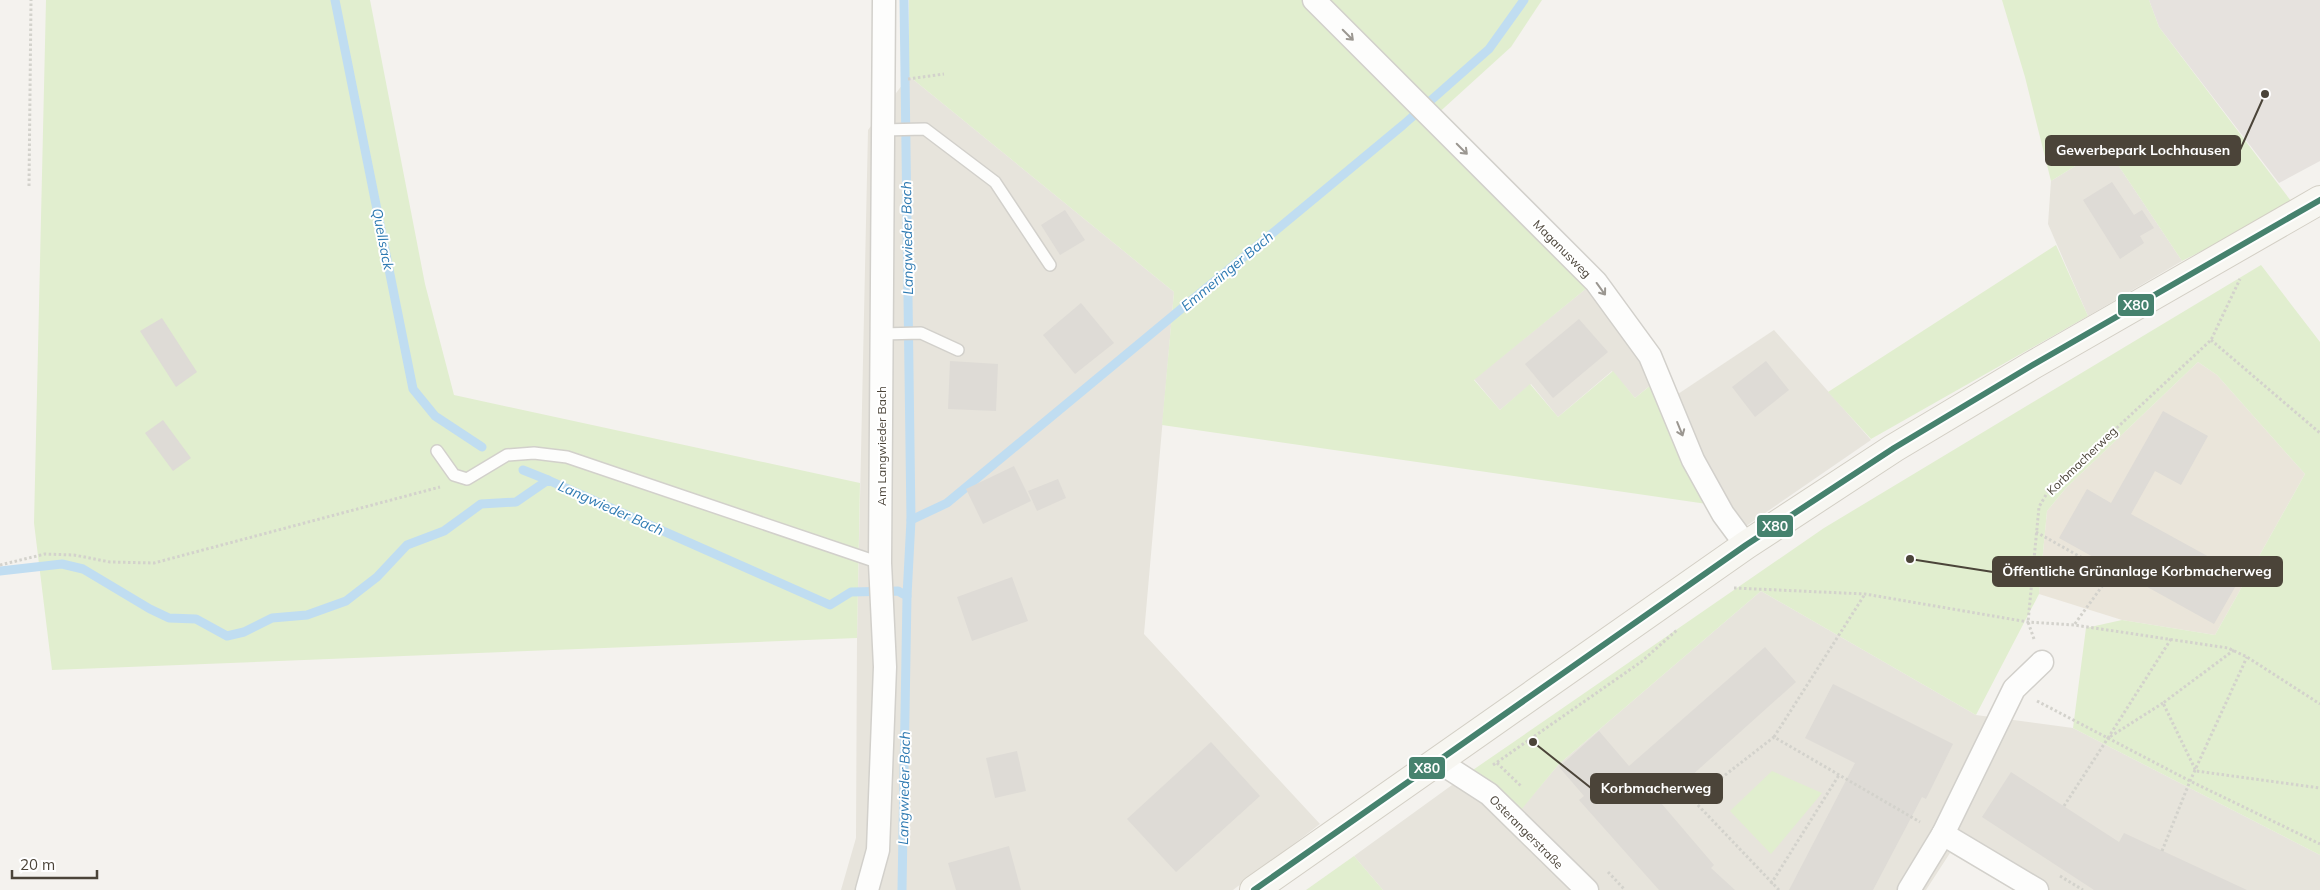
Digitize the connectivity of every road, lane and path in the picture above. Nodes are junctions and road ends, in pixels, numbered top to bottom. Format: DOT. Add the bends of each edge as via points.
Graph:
graph roads {
  1 [pos="31,0"];
  2 [pos="884,0"];
  3 [pos="1314,0"];
  4 [pos="944,74"];
  5 [pos="922,76"];
  6 [pos="889,130"];
  7 [pos="29,186"];
  8 [pos="2320,200"];
  9 [pos="2234,250"];
  10 [pos="1050,265"];
  11 [pos="890,334"];
  12 [pos="2211,340"];
  13 [pos="958,350"];
  14 [pos="2320,432"];
  15 [pos="437,451"];
  16 [pos="467,479"];
  17 [pos="2036,532"];
  18 [pos="1746,545"];
  19 [pos="0,565"];
  20 [pos="881,571"];
  21 [pos="1726,588"];
  22 [pos="1865,594"];
  23 [pos="2028,622"];
  24 [pos="2074,625"];
  25 [pos="2171,639"];
  26 [pos="2234,650"];
  27 [pos="2247,657"];
  28 [pos="1641,662"];
  29 [pos="2042,662"];
  30 [pos="2014,689"];
  31 [pos="2163,703"];
  32 [pos="2320,704"];
  33 [pos="1774,737"];
  34 [pos="2108,738"];
  35 [pos="1438,761"];
  36 [pos="2196,771"];
  37 [pos="1839,775"];
  38 [pos="1468,780"];
  39 [pos="2190,780"];
  40 [pos="2320,788"];
  41 [pos="2064,806"];
  42 [pos="1943,834"];
  43 [pos="2320,844"];
  44 [pos="2162,851"];
  45 [pos="1772,884"];
  46 [pos="867,890"];
  47 [pos="1254,890"];
  48 [pos="1586,890"];
  49 [pos="1779,890"];
  50 [pos="1909,890"];
  51 [pos="2037,890"];
  1 -- 7 [label="path"];
  2 -- 6 [label="street, Am Langwieder Bach"];
  3 -- 18 [label="street, Maganusweg, one-way" via="1596,282 1650,356 1693,460 1723,514"];
  4 -- 5 [label="path"];
  6 -- 10 [label="lane" via="925,129 995,182"];
  6 -- 11 [label="street, Am Langwieder Bach"];
  8 -- 9 [label="main road"];
  9 -- 12 [label="path, Korbmacherweg" via="2245,269"];
  9 -- 18 [label="main road" via="1901,444"];
  11 -- 13 [label="lane" via="922,333"];
  11 -- 20 [label="street, Am Langwieder Bach"];
  12 -- 14 [label="path"];
  12 -- 17 [label="path, Korbmacherweg" via="2047,493 2039,507"];
  15 -- 16 [label="lane" via="454,475"];
  16 -- 19 [label="path" via="154,563 110,562 74,554 45,554"];
  16 -- 20 [label="lane" via="508,455 534,453 567,457"];
  17 -- 23 [label="path, Korbmacherweg"];
  17 -- 24 [label="path" via="2111,574"];
  18 -- 35 [label="main road"];
  20 -- 46 [label="street, Am Langwieder Bach" via="885,667 881,803 878,850"];
  21 -- 22 [label="path"];
  22 -- 23 [label="path"];
  22 -- 33 [label="path"];
  23 -- 24 [label="path"];
  23 -- 29 [label="path, Korbmacherweg"];
  24 -- 25 [label="path"];
  25 -- 26 [label="path"];
  25 -- 34 [label="path"];
  26 -- 27 [label="path"];
  26 -- 31 [label="path"];
  27 -- 32 [label="path"];
  27 -- 36 [label="path"];
  28 -- 38 [label="path"];
  29 -- 30 [label="street"];
  30 -- 34 [label="path"];
  30 -- 42 [label="street"];
  31 -- 34 [label="path"];
  31 -- 36 [label="path"];
  33 -- 37 [label="path"];
  33 -- 45 [label="path" via="1692,800"];
  34 -- 39 [label="path"];
  34 -- 41 [label="path"];
  35 -- 38 [label="street, Osterangerstraße"];
  35 -- 47 [label="main road"];
  36 -- 39 [label="path"];
  36 -- 40 [label="path"];
  37 -- 42 [label="path"];
  37 -- 45 [label="path"];
  38 -- 48 [label="street, Osterangerstraße" via="1488,794"];
  39 -- 43 [label="path"];
  39 -- 44 [label="path"];
  42 -- 50 [label="street"];
  42 -- 51 [label="street"];
  45 -- 49 [label="path"];
}
